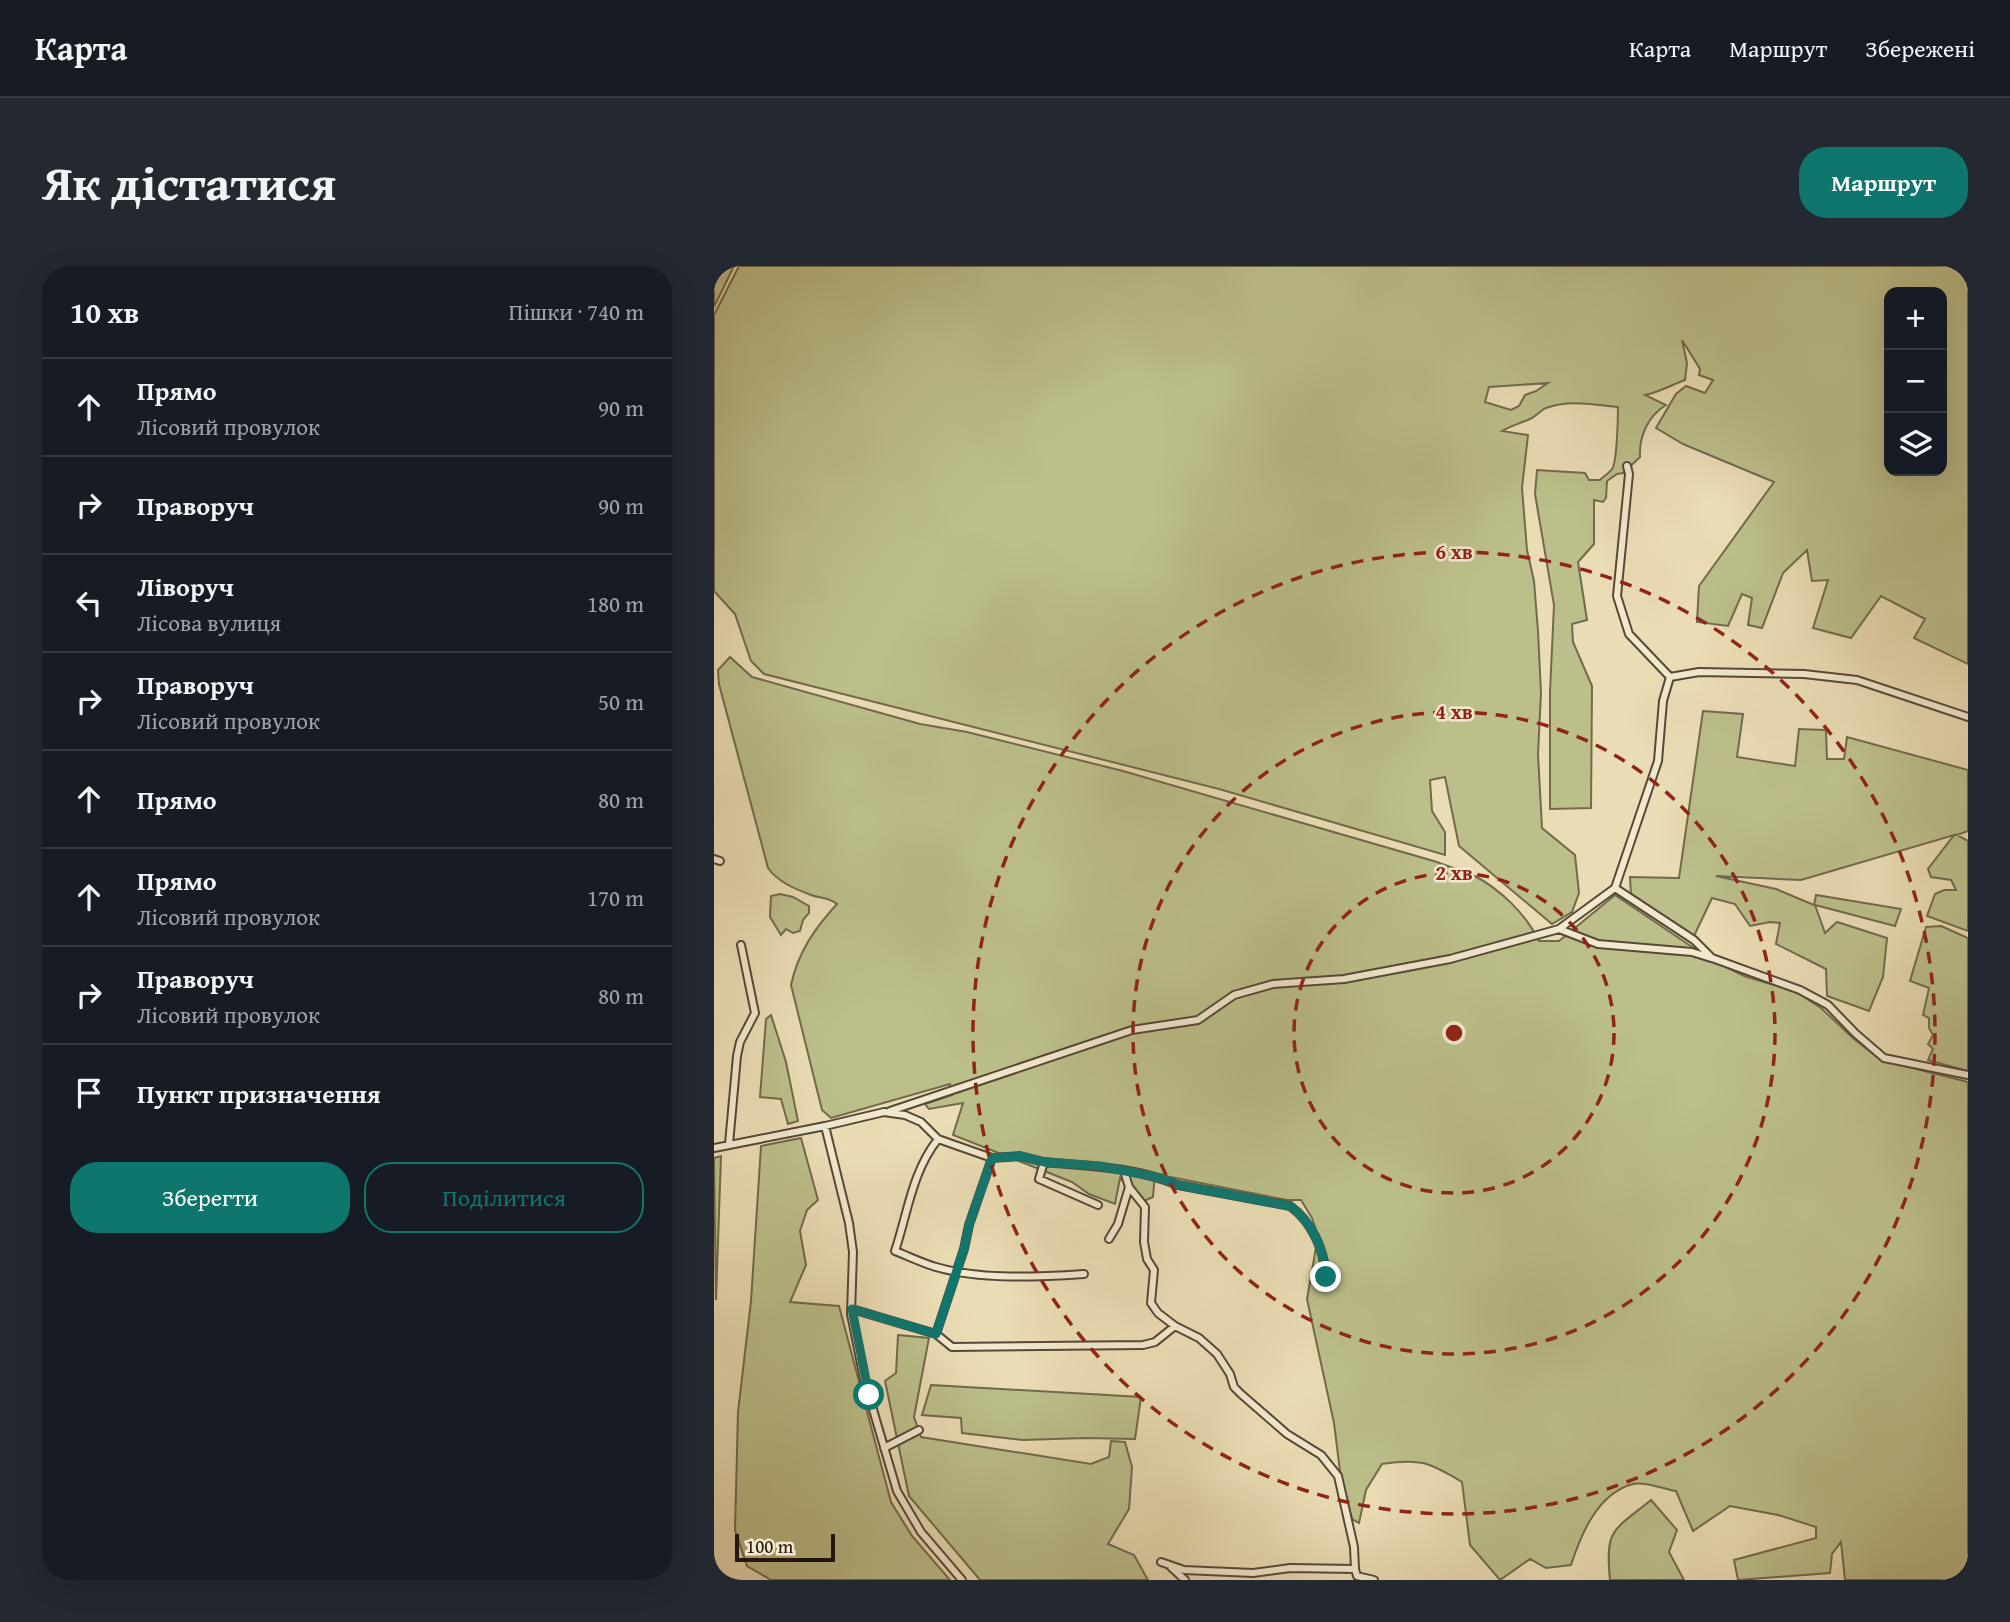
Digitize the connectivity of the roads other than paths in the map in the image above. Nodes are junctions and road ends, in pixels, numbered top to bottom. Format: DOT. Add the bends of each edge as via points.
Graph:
graph roads {
  1 [pos="1627,466"];
  2 [pos="1670,677"];
  3 [pos="1968,717"];
  4 [pos="1615,888"];
  5 [pos="1559,929"];
  6 [pos="741,945"];
  7 [pos="1712,958"];
  8 [pos="1968,1075"];
  9 [pos="884,1112"];
  10 [pos="825,1126"];
  11 [pos="938,1139"];
  12 [pos="729,1144"];
  13 [pos="714,1148"];
  14 [pos="992,1158"];
  15 [pos="1044,1162"];
  16 [pos="1124,1171"];
  17 [pos="1129,1187"];
  18 [pos="1098,1205"];
  19 [pos="1109,1239"];
  20 [pos="957,1271"];
  21 [pos="1084,1274"];
  22 [pos="1326,1277"];
  23 [pos="852,1309"];
  24 [pos="1175,1326"];
  25 [pos="936,1334"];
  26 [pos="919,1430"];
  27 [pos="884,1448"];
  28 [pos="1161,1562"];
  29 [pos="1170,1566"];
  30 [pos="1268,1570"];
  31 [pos="1356,1575"];
  32 [pos="962,1580"];
  33 [pos="1185,1580"];
  34 [pos="1258,1580"];
  35 [pos="1374,1580"];
  1 -- 2 [label="street" via="1617,596 1629,634"];
  2 -- 3 [label="street" via="1712,672 1857,680"];
  2 -- 4 [label="street" via="1662,701 1658,761"];
  4 -- 5 [label="street"];
  4 -- 7 [label="street" via="1694,940"];
  5 -- 7 [label="street" via="1598,944 1692,952"];
  5 -- 9 [label="street" via="1450,959 1344,979 1273,984 1234,995 1198,1020 1132,1030"];
  6 -- 12 [label="street" via="755,1013 738,1049"];
  7 -- 8 [label="street" via="1828,1005 1884,1058"];
  9 -- 10 [label="street"];
  9 -- 11 [label="street" via="921,1122"];
  10 -- 12 [label="street"];
  10 -- 23 [label="street" via="849,1223"];
  11 -- 14 [label="street"];
  11 -- 20 [label="street" via="912,1187 895,1251"];
  12 -- 13 [label="street"];
  14 -- 15 [label="street" via="1020,1156"];
  14 -- 20 [label="street"];
  15 -- 16 [label="street"];
  15 -- 18 [label="street" via="1039,1179"];
  16 -- 17 [label="street"];
  16 -- 22 [label="street" via="1290,1206 1316,1238 1325,1258"];
  17 -- 19 [label="street"];
  17 -- 24 [label="street" via="1145,1207 1144,1242 1154,1270 1152,1303"];
  20 -- 21 [label="street"];
  20 -- 25 [label="street"];
  23 -- 25 [label="street"];
  23 -- 27 [label="street"];
  24 -- 25 [label="street" via="1155,1342 1143,1345 952,1347"];
  24 -- 31 [label="street" via="1217,1354 1241,1394 1287,1434 1321,1455 1338,1476"];
  26 -- 27 [label="street"];
  27 -- 32 [label="street" via="897,1491 921,1532"];
  28 -- 29 [label="street"];
  29 -- 30 [label="street" via="1253,1573"];
  29 -- 33 [label="street"];
  30 -- 31 [label="street"];
  30 -- 34 [label="street"];
  31 -- 35 [label="street"];
}
